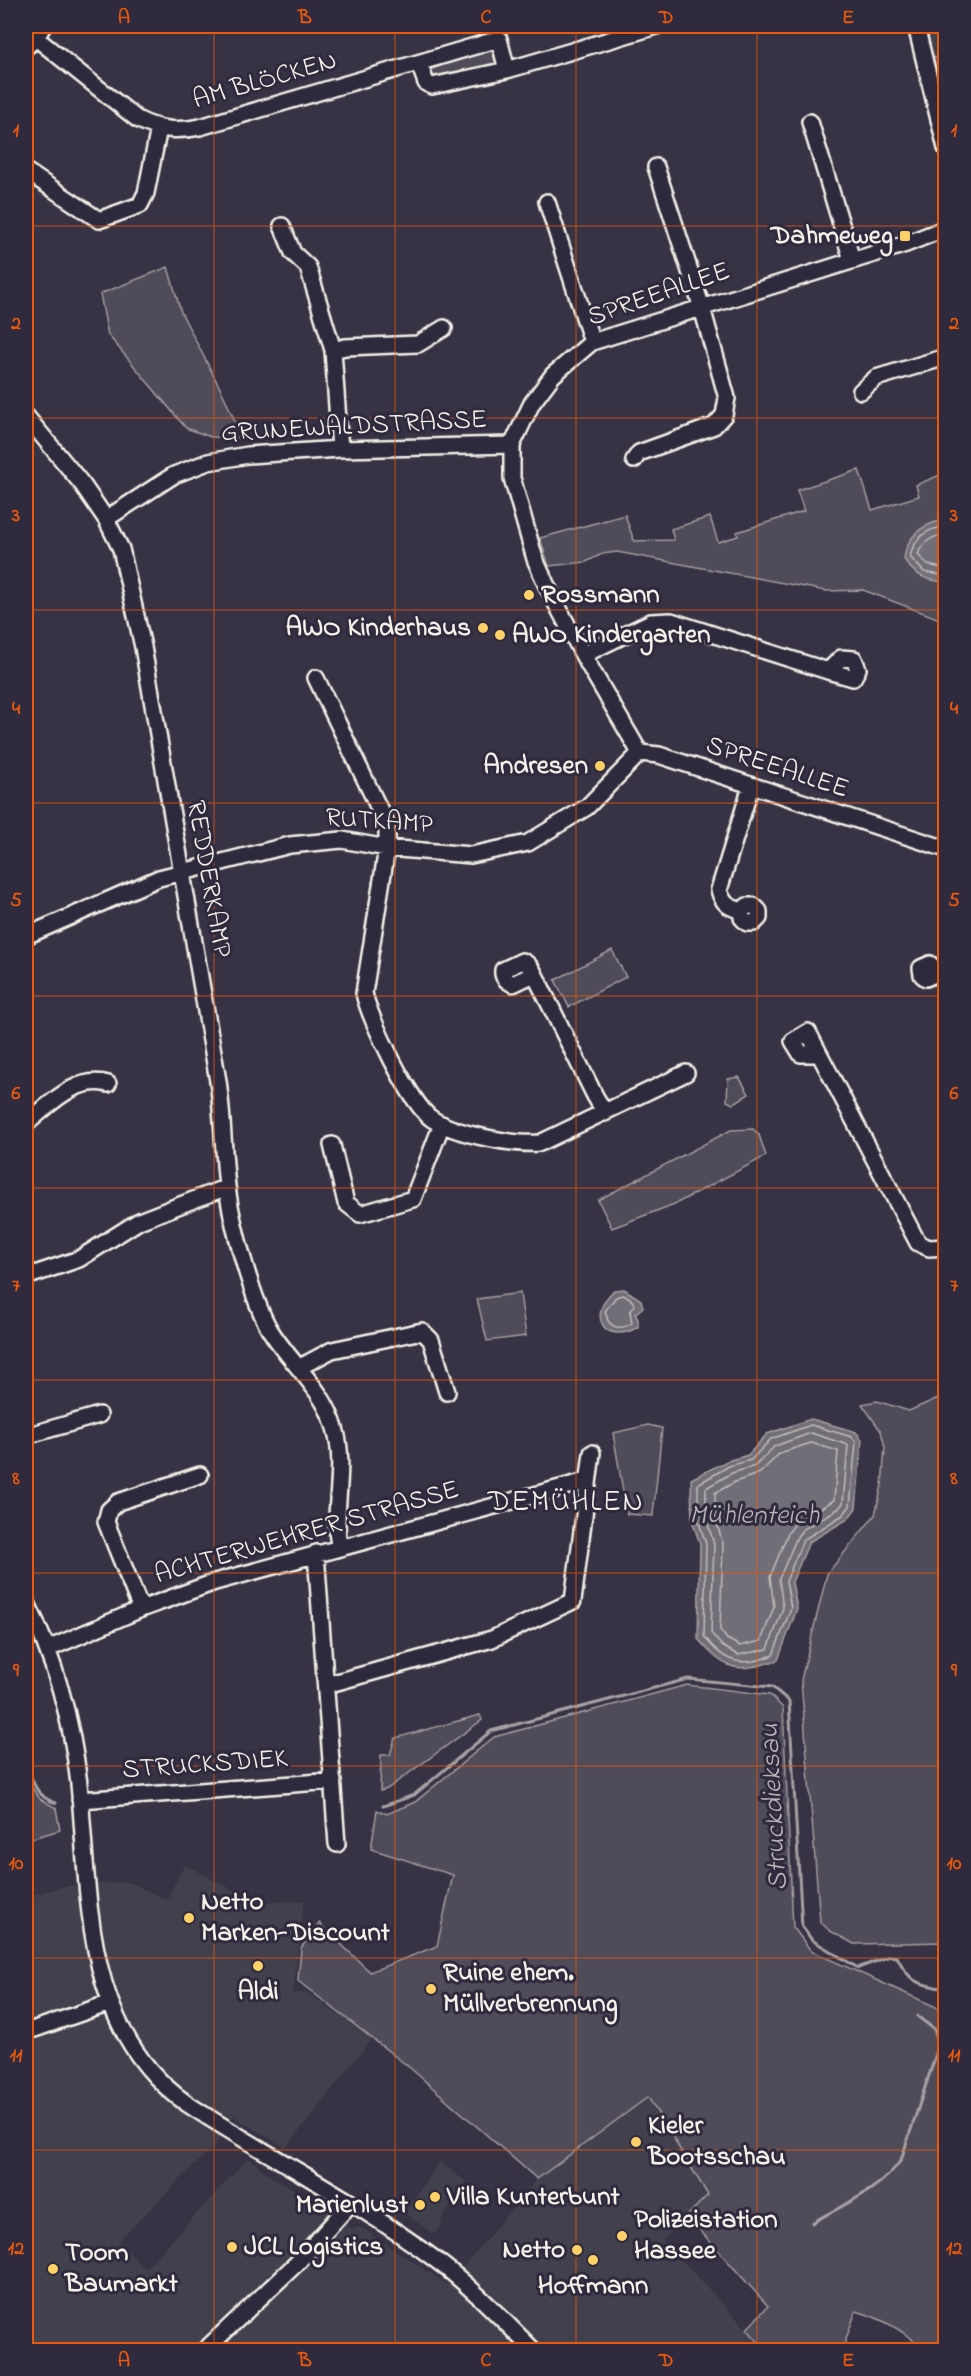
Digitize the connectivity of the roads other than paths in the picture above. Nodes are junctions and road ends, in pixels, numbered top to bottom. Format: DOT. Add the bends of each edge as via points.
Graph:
graph roads {
  1 [pos="657,26"];
  2 [pos="916,26"];
  3 [pos="496,32"];
  4 [pos="35,37"];
  5 [pos="419,63"];
  6 [pos="507,70"];
  7 [pos="810,122"];
  8 [pos="159,128"];
  9 [pos="945,148"];
  10 [pos="656,167"];
  11 [pos="26,171"];
  12 [pos="547,202"];
  13 [pos="282,226"];
  14 [pos="945,228"];
  15 [pos="852,260"];
  16 [pos="702,308"];
  17 [pos="444,327"];
  18 [pos="592,342"];
  19 [pos="333,350"];
  20 [pos="945,357"];
  21 [pos="861,391"];
  22 [pos="26,416"];
  23 [pos="512,445"];
  24 [pos="340,449"];
  25 [pos="634,460"];
  26 [pos="106,519"];
  27 [pos="583,655"];
  28 [pos="828,671"];
  29 [pos="316,678"];
  30 [pos="640,753"];
  31 [pos="751,786"];
  32 [pos="387,848"];
  33 [pos="945,849"];
  34 [pos="181,871"];
  35 [pos="742,911"];
  36 [pos="26,936"];
  37 [pos="534,974"];
  38 [pos="818,1054"];
  39 [pos="686,1073"];
  40 [pos="108,1084"];
  41 [pos="605,1113"];
  42 [pos="26,1124"];
  43 [pos="442,1124"];
  44 [pos="332,1145"];
  45 [pos="227,1187"];
  46 [pos="945,1247"];
  47 [pos="26,1277"];
  48 [pos="300,1367"];
  49 [pos="447,1392"];
  50 [pos="99,1415"];
  51 [pos="26,1436"];
  52 [pos="591,1454"];
  53 [pos="200,1476"];
  54 [pos="586,1481"];
  55 [pos="339,1546"];
  56 [pos="316,1552"];
  57 [pos="26,1601"];
  58 [pos="141,1609"];
  59 [pos="48,1648"];
  60 [pos="326,1685"];
  61 [pos="333,1781"];
  62 [pos="80,1800"];
  63 [pos="337,1844"];
  64 [pos="110,2003"];
  65 [pos="26,2032"];
  66 [pos="350,2204"];
  67 [pos="204,2350"];
  68 [pos="533,2350"];
  1 -- 6 [label="street"];
  2 -- 9 [label="street"];
  3 -- 5 [label="street, AM BLÖCKEN"];
  3 -- 6 [label="street, AM BLÖCKEN"];
  4 -- 8 [label="street, AM BLÖCKEN" via="126,111"];
  5 -- 6 [label="street" via="426,83 432,86"];
  5 -- 8 [label="street, AM BLÖCKEN" via="200,127"];
  7 -- 15 [label="street"];
  8 -- 11 [label="street" via="140,205 99,220"];
  10 -- 16 [label="street"];
  12 -- 18 [label="street"];
  13 -- 19 [label="street" via="293,253 308,267"];
  14 -- 15 [label="street, SPREEALLEE"];
  15 -- 16 [label="street, SPREEALLEE"];
  16 -- 18 [label="street, SPREEALLEE"];
  16 -- 25 [label="street" via="727,398 724,415 709,429 647,449"];
  17 -- 19 [label="street" via="418,344"];
  18 -- 23 [label="street, SPREEALLEE" via="542,387"];
  19 -- 24 [label="street"];
  20 -- 21 [label="street" via="876,378"];
  22 -- 26 [label="street, REDDERKAMP"];
  23 -- 24 [label="street, GRUNEWALDSTRASSE"];
  23 -- 27 [label="street, SPREEALLEE" via="512,478 535,559"];
  24 -- 26 [label="street, GRUNEWALDSTRASSE" via="248,455 208,462 174,475"];
  26 -- 34 [label="street, REDDERKAMP" via="121,549 130,586"];
  27 -- 28 [label="street" via="651,622 671,621"];
  27 -- 30 [label="street, SPREEALLEE"];
  29 -- 32 [label="street" via="384,814"];
  30 -- 31 [label="street, SPREEALLEE" via="659,755"];
  30 -- 32 [label="street, RUTKAMP" via="586,807 528,843 471,855"];
  31 -- 33 [label="street, SPREEALLEE"];
  31 -- 35 [label="street" via="719,890 722,901"];
  32 -- 34 [label="street, RUTKAMP" via="342,840 290,845"];
  32 -- 43 [label="street" via="366,973 366,1002 414,1100 426,1115"];
  34 -- 36 [label="street, RUTKAMP"];
  34 -- 45 [label="street, REDDERKAMP" via="223,1115"];
  37 -- 41 [label="street"];
  38 -- 46 [label="street" via="918,1243 929,1248"];
  39 -- 41 [label="street"];
  40 -- 42 [label="street" via="85,1082 74,1087"];
  41 -- 43 [label="street" via="550,1139 527,1144"];
  43 -- 44 [label="street" via="413,1199 360,1214 346,1203"];
  45 -- 47 [label="street" via="139,1221 79,1258"];
  45 -- 48 [label="street, REDDERKAMP" via="252,1286 270,1330"];
  48 -- 49 [label="street" via="332,1350 422,1331 431,1340"];
  48 -- 55 [label="street, REDDERKAMP" via="328,1411 339,1446"];
  50 -- 51 [label="street"];
  52 -- 54 [label="street"];
  53 -- 58 [label="street" via="118,1502 109,1510 106,1522"];
  54 -- 55 [label="street, ACHTERWEHRER STRASSE"];
  54 -- 60 [label="street" via="573,1601 492,1640"];
  55 -- 56 [label="street, ACHTERWEHRER STRASSE"];
  56 -- 58 [label="street, ACHTERWEHRER STRASSE"];
  56 -- 60 [label="street"];
  57 -- 59 [label="street"];
  58 -- 59 [label="street, ACHTERWEHRER STRASSE"];
  59 -- 62 [label="street" via="68,1719"];
  60 -- 61 [label="street"];
  61 -- 62 [label="street, STRUCKSDIEK"];
  61 -- 63 [label="street"];
  62 -- 64 [label="street" via="93,1937"];
  64 -- 65 [label="street"];
  64 -- 66 [label="street" via="135,2052 166,2088 233,2134"];
  66 -- 67 [label="street" via="297,2263"];
  66 -- 68 [label="street" via="447,2269"];
}
